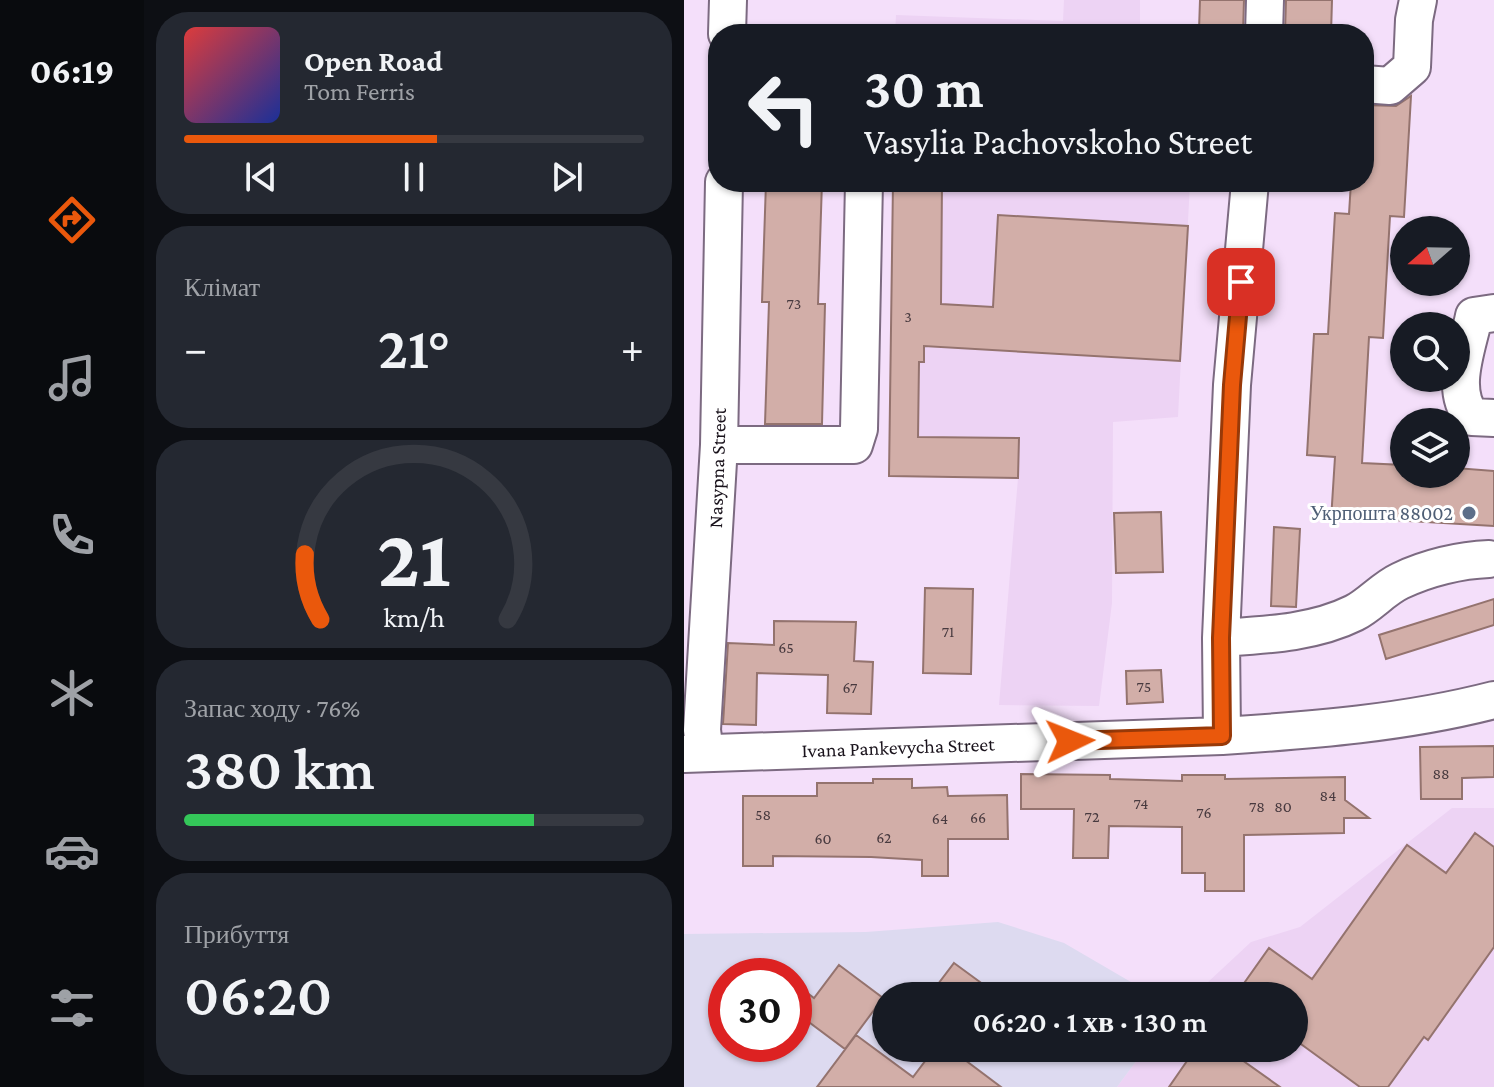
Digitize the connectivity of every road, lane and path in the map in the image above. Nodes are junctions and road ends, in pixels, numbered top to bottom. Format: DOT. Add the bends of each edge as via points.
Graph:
graph roads {
  1 [pos="728,0"];
  2 [pos="1265,0"];
  3 [pos="1418,0"];
  4 [pos="727,24"];
  5 [pos="1264,24"];
  6 [pos="1374,85"];
  7 [pos="724,192"];
  8 [pos="864,192"];
  9 [pos="1249,192"];
  10 [pos="1494,313"];
  11 [pos="1494,418"];
  12 [pos="719,445"];
  13 [pos="699,554"];
  14 [pos="1489,559"];
  15 [pos="1221,638"];
  16 [pos="1494,700"];
  17 [pos="1222,736"];
  18 [pos="694,754"];
  1 -- 4 [label="street"];
  2 -- 5 [label="street"];
  3 -- 6 [label="street" via="1412,67 1390,86"];
  7 -- 12 [label="street, Nasypna Street"];
  8 -- 12 [label="street" via="859,429 854,445"];
  9 -- 15 [label="street" via="1232,385"];
  10 -- 11 [label="street" via="1474,316 1460,388 1472,417"];
  12 -- 13 [label="street, Nasypna Street"];
  13 -- 18 [label="street, Nasypna Street" via="702,730"];
  14 -- 15 [label="street" via="1435,568 1398,582 1354,613 1309,628"];
  15 -- 17 [label="street"];
  16 -- 17 [label="street, Ivana Pankevycha Street" via="1414,717"];
  17 -- 18 [label="street, Ivana Pankevycha Street"];
}
